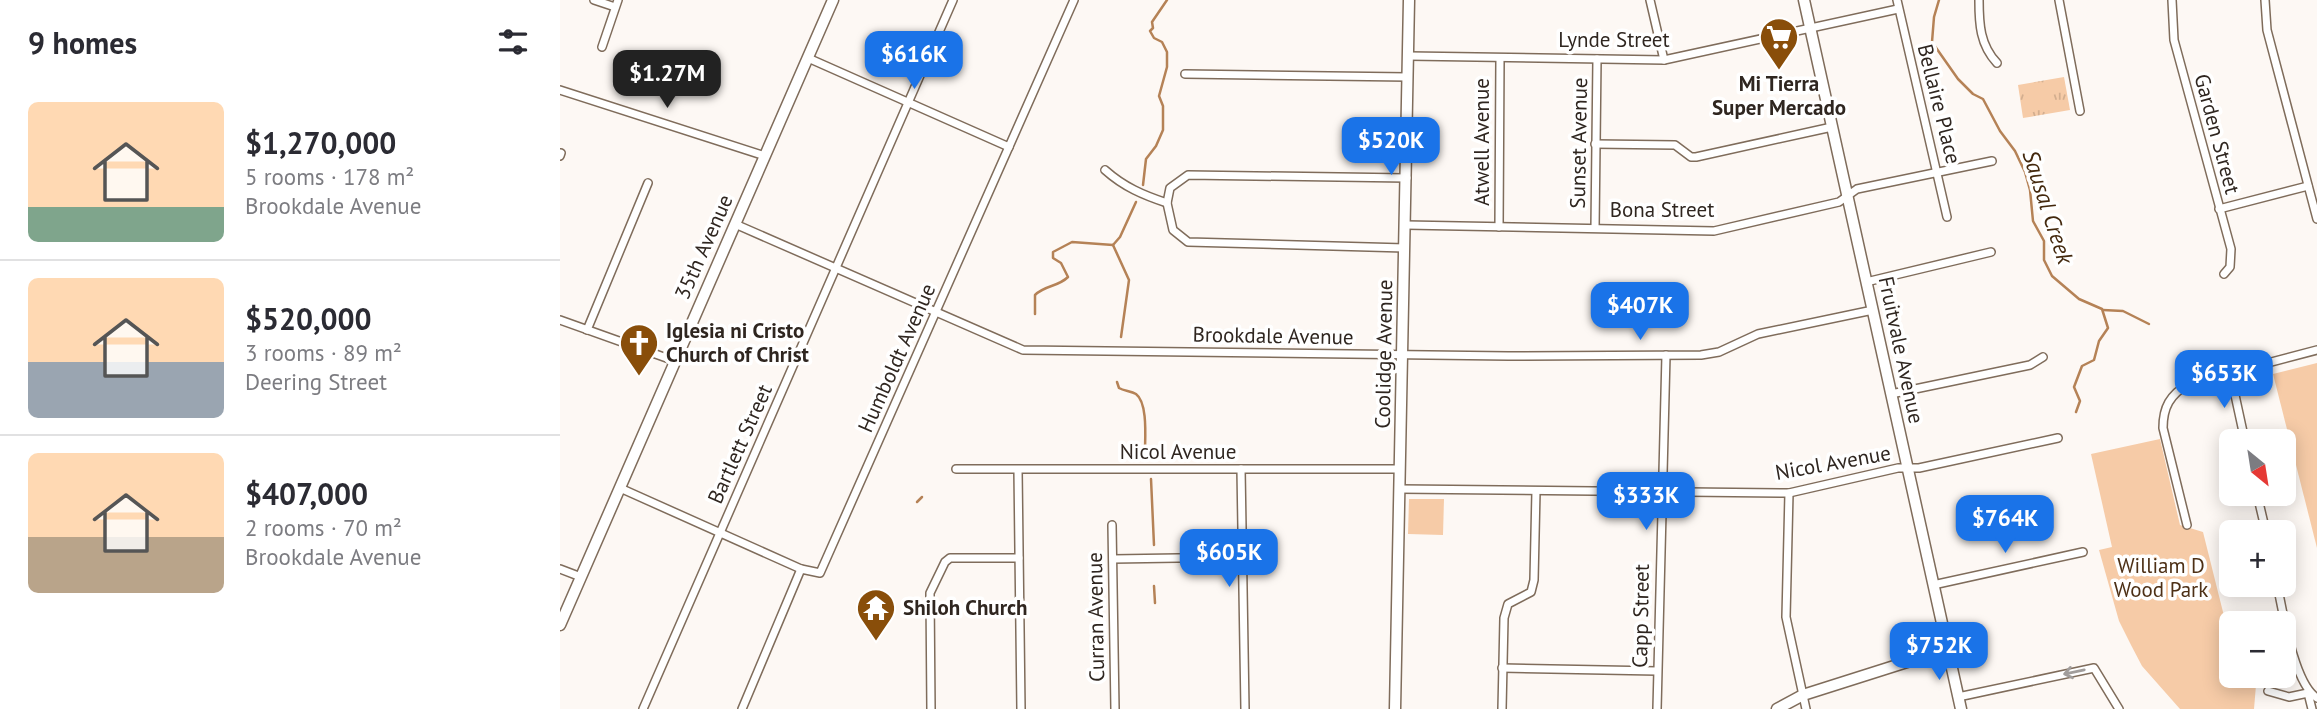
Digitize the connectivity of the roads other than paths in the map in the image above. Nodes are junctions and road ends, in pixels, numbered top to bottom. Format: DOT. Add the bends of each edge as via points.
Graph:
graph roads {
  1 [pos="594,0"];
  2 [pos="833,0"];
  3 [pos="953,0"];
  4 [pos="1074,0"];
  5 [pos="1409,0"];
  6 [pos="1650,0"];
  7 [pos="1804,0"];
  8 [pos="1897,0"];
  9 [pos="1979,0"];
  10 [pos="2059,0"];
  11 [pos="2172,0"];
  12 [pos="2265,0"];
  13 [pos="616,4"];
  14 [pos="1898,9"];
  15 [pos="1810,28"];
  16 [pos="602,47"];
  17 [pos="1409,56"];
  18 [pos="808,58"];
  19 [pos="1500,58"];
  20 [pos="1597,59"];
  21 [pos="1664,60"];
  22 [pos="1997,63"];
  23 [pos="1185,74"];
  24 [pos="1408,77"];
  25 [pos="560,90"];
  26 [pos="908,103"];
  27 [pos="2080,111"];
  28 [pos="1832,127"];
  29 [pos="1595,144"];
  30 [pos="1009,147"];
  31 [pos="765,156"];
  32 [pos="1992,161"];
  33 [pos="1105,170"];
  34 [pos="1938,173"];
  35 [pos="1407,178"];
  36 [pos="648,183"];
  37 [pos="2308,186"];
  38 [pos="1847,196"];
  39 [pos="1167,203"];
  40 [pos="2219,209"];
  41 [pos="2316,210"];
  42 [pos="1947,217"];
  43 [pos="2317,219"];
  44 [pos="735,223"];
  45 [pos="1406,225"];
  46 [pos="1499,227"];
  47 [pos="1595,228"];
  48 [pos="1405,248"];
  49 [pos="1991,252"];
  50 [pos="836,268"];
  51 [pos="2224,274"];
  52 [pos="1866,282"];
  53 [pos="1873,310"];
  54 [pos="937,312"];
  55 [pos="560,320"];
  56 [pos="587,330"];
  57 [pos="2317,350"];
  58 [pos="1403,355"];
  59 [pos="1666,355"];
  60 [pos="2043,357"];
  61 [pos="675,361"];
  62 [pos="2230,372"];
  63 [pos="1891,394"];
  64 [pos="2242,429"];
  65 [pos="2058,438"];
  66 [pos="1908,468"];
  67 [pos="956,469"];
  68 [pos="1241,469"];
  69 [pos="1401,469"];
  70 [pos="1018,470"];
  71 [pos="620,488"];
  72 [pos="1400,489"];
  73 [pos="1536,491"];
  74 [pos="1661,492"];
  75 [pos="1789,493"];
  76 [pos="1112,525"];
  77 [pos="2187,525"];
  78 [pos="720,534"];
  79 [pos="2083,551"];
  80 [pos="1243,557"];
  81 [pos="1019,558"];
  82 [pos="1113,559"];
  83 [pos="560,569"];
  84 [pos="801,569"];
  85 [pos="581,577"];
  86 [pos="1933,585"];
  87 [pos="2280,597"];
  88 [pos="560,625"];
  89 [pos="1948,649"];
  90 [pos="1502,668"];
  91 [pos="1657,671"];
  92 [pos="2268,691"];
  93 [pos="2308,693"];
  94 [pos="1803,695"];
  95 [pos="1958,697"];
  96 [pos="2317,698"];
  97 [pos="643,709"];
  98 [pos="742,709"];
  99 [pos="931,709"];
  100 [pos="1021,709"];
  101 [pos="1115,709"];
  102 [pos="1245,709"];
  103 [pos="1395,709"];
  104 [pos="1502,709"];
  105 [pos="1657,709"];
  106 [pos="1777,709"];
  107 [pos="1806,709"];
  108 [pos="1961,709"];
  109 [pos="2119,709"];
  110 [pos="2312,709"];
  1 -- 13 [label="street"];
  2 -- 18 [label="main road, 35th Avenue"];
  3 -- 26 [label="street, Bartlett Street"];
  4 -- 30 [label="street, Humboldt Avenue"];
  5 -- 17 [label="main road, Coolidge Avenue"];
  6 -- 21 [label="street"];
  7 -- 15 [label="main road, Fruitvale Avenue"];
  8 -- 14 [label="street, Bellaire Place"];
  9 -- 22 [label="street" via="1980,31 1986,51"];
  10 -- 27 [label="street"];
  11 -- 40 [label="street, Garden Street" via="2174,40"];
  12 -- 37 [label="street" via="2267,30"];
  13 -- 16 [label="street"];
  14 -- 15 [label="street, Lynde Street"];
  14 -- 34 [label="street, Bellaire Place"];
  15 -- 21 [label="street, Lynde Street"];
  15 -- 28 [label="main road, Fruitvale Avenue"];
  17 -- 19 [label="street, Lynde Street"];
  17 -- 24 [label="main road, Coolidge Avenue"];
  18 -- 26 [label="street"];
  18 -- 31 [label="main road, 35th Avenue"];
  19 -- 20 [label="street, Lynde Street"];
  19 -- 46 [label="street, Atwell Avenue"];
  20 -- 21 [label="street, Lynde Street"];
  20 -- 29 [label="street, Sunset Avenue"];
  23 -- 24 [label="street"];
  24 -- 35 [label="main road, Coolidge Avenue"];
  25 -- 31 [label="street"];
  26 -- 30 [label="street"];
  26 -- 50 [label="street, Bartlett Street"];
  28 -- 29 [label="street" via="1696,157 1675,145"];
  28 -- 38 [label="main road, Fruitvale Avenue"];
  29 -- 47 [label="street, Sunset Avenue"];
  30 -- 54 [label="street, Humboldt Avenue"];
  31 -- 44 [label="main road, 35th Avenue"];
  32 -- 34 [label="street, Bona Street"];
  33 -- 39 [label="street" via="1138,194"];
  34 -- 38 [label="street, Bona Street" via="1857,189"];
  34 -- 42 [label="street, Bellaire Place"];
  35 -- 39 [label="street" via="1188,175 1170,188"];
  35 -- 45 [label="main road, Coolidge Avenue"];
  36 -- 56 [label="street"];
  37 -- 40 [label="street"];
  37 -- 41 [label="street"];
  38 -- 47 [label="street, Bona Street" via="1839,202 1714,231"];
  38 -- 52 [label="main road, Fruitvale Avenue"];
  39 -- 48 [label="street" via="1173,230 1188,242"];
  40 -- 51 [label="street, Garden Street" via="2231,249 2230,267"];
  41 -- 43 [label="street"];
  44 -- 50 [label="street, Brookdale Avenue"];
  44 -- 61 [label="main road, 35th Avenue"];
  45 -- 46 [label="street, Bona Street"];
  45 -- 48 [label="main road, Coolidge Avenue"];
  46 -- 47 [label="street, Bona Street"];
  48 -- 58 [label="main road, Coolidge Avenue"];
  49 -- 52 [label="street"];
  50 -- 54 [label="street, Brookdale Avenue"];
  50 -- 78 [label="street, Bartlett Street"];
  52 -- 53 [label="main road, Fruitvale Avenue"];
  53 -- 59 [label="street, Brookdale Avenue" via="1758,334 1719,352"];
  53 -- 63 [label="main road, Fruitvale Avenue"];
  54 -- 58 [label="street, Brookdale Avenue" via="1023,350"];
  54 -- 84 [label="street, Humboldt Avenue" via="820,573"];
  55 -- 56 [label="street"];
  56 -- 61 [label="street"];
  57 -- 62 [label="street"];
  58 -- 59 [label="street, Brookdale Avenue"];
  58 -- 69 [label="main road, Coolidge Avenue"];
  59 -- 74 [label="street, Capp Street"];
  60 -- 63 [label="street" via="2030,365"];
  61 -- 71 [label="main road, 35th Avenue"];
  62 -- 64 [label="street"];
  62 -- 77 [label="street" via="2188,384 2168,401 2163,421"];
  63 -- 66 [label="main road, Fruitvale Avenue"];
  65 -- 66 [label="street, Nicol Avenue"];
  66 -- 75 [label="street, Nicol Avenue"];
  66 -- 86 [label="main road, Fruitvale Avenue"];
  67 -- 70 [label="street, Nicol Avenue"];
  68 -- 69 [label="street, Nicol Avenue"];
  68 -- 70 [label="street, Nicol Avenue"];
  68 -- 80 [label="street"];
  69 -- 72 [label="main road, Coolidge Avenue"];
  70 -- 81 [label="street"];
  71 -- 78 [label="street"];
  71 -- 85 [label="main road, 35th Avenue"];
  72 -- 73 [label="street, Nicol Avenue"];
  72 -- 103 [label="main road, Coolidge Avenue"];
  73 -- 74 [label="street, Nicol Avenue"];
  73 -- 90 [label="street" via="1534,580 1531,592 1508,604"];
  74 -- 75 [label="street, Nicol Avenue"];
  74 -- 91 [label="street, Capp Street"];
  75 -- 94 [label="street" via="1786,617"];
  76 -- 82 [label="street, Curran Avenue"];
  78 -- 84 [label="street"];
  78 -- 97 [label="street, Bartlett Street"];
  79 -- 86 [label="street"];
  80 -- 82 [label="street"];
  80 -- 102 [label="street"];
  81 -- 99 [label="street" via="950,558 945,562 930,593"];
  81 -- 100 [label="street"];
  82 -- 101 [label="street, Curran Avenue"];
  83 -- 85 [label="street"];
  84 -- 98 [label="street"];
  85 -- 88 [label="main road, 35th Avenue"];
  86 -- 89 [label="main road, Fruitvale Avenue"];
  87 -- 93 [label="street" via="2291,649"];
  89 -- 94 [label="main road"];
  89 -- 95 [label="main road, Fruitvale Avenue"];
  90 -- 91 [label="street"];
  90 -- 104 [label="street"];
  91 -- 105 [label="street, Capp Street"];
  92 -- 93 [label="street" via="2289,697"];
  93 -- 96 [label="street"];
  93 -- 110 [label="street"];
  94 -- 106 [label="main road"];
  94 -- 107 [label="street"];
  95 -- 108 [label="main road, Fruitvale Avenue"];
  109 -- 95 [label="street, one-way" via="2094,668"];
}
